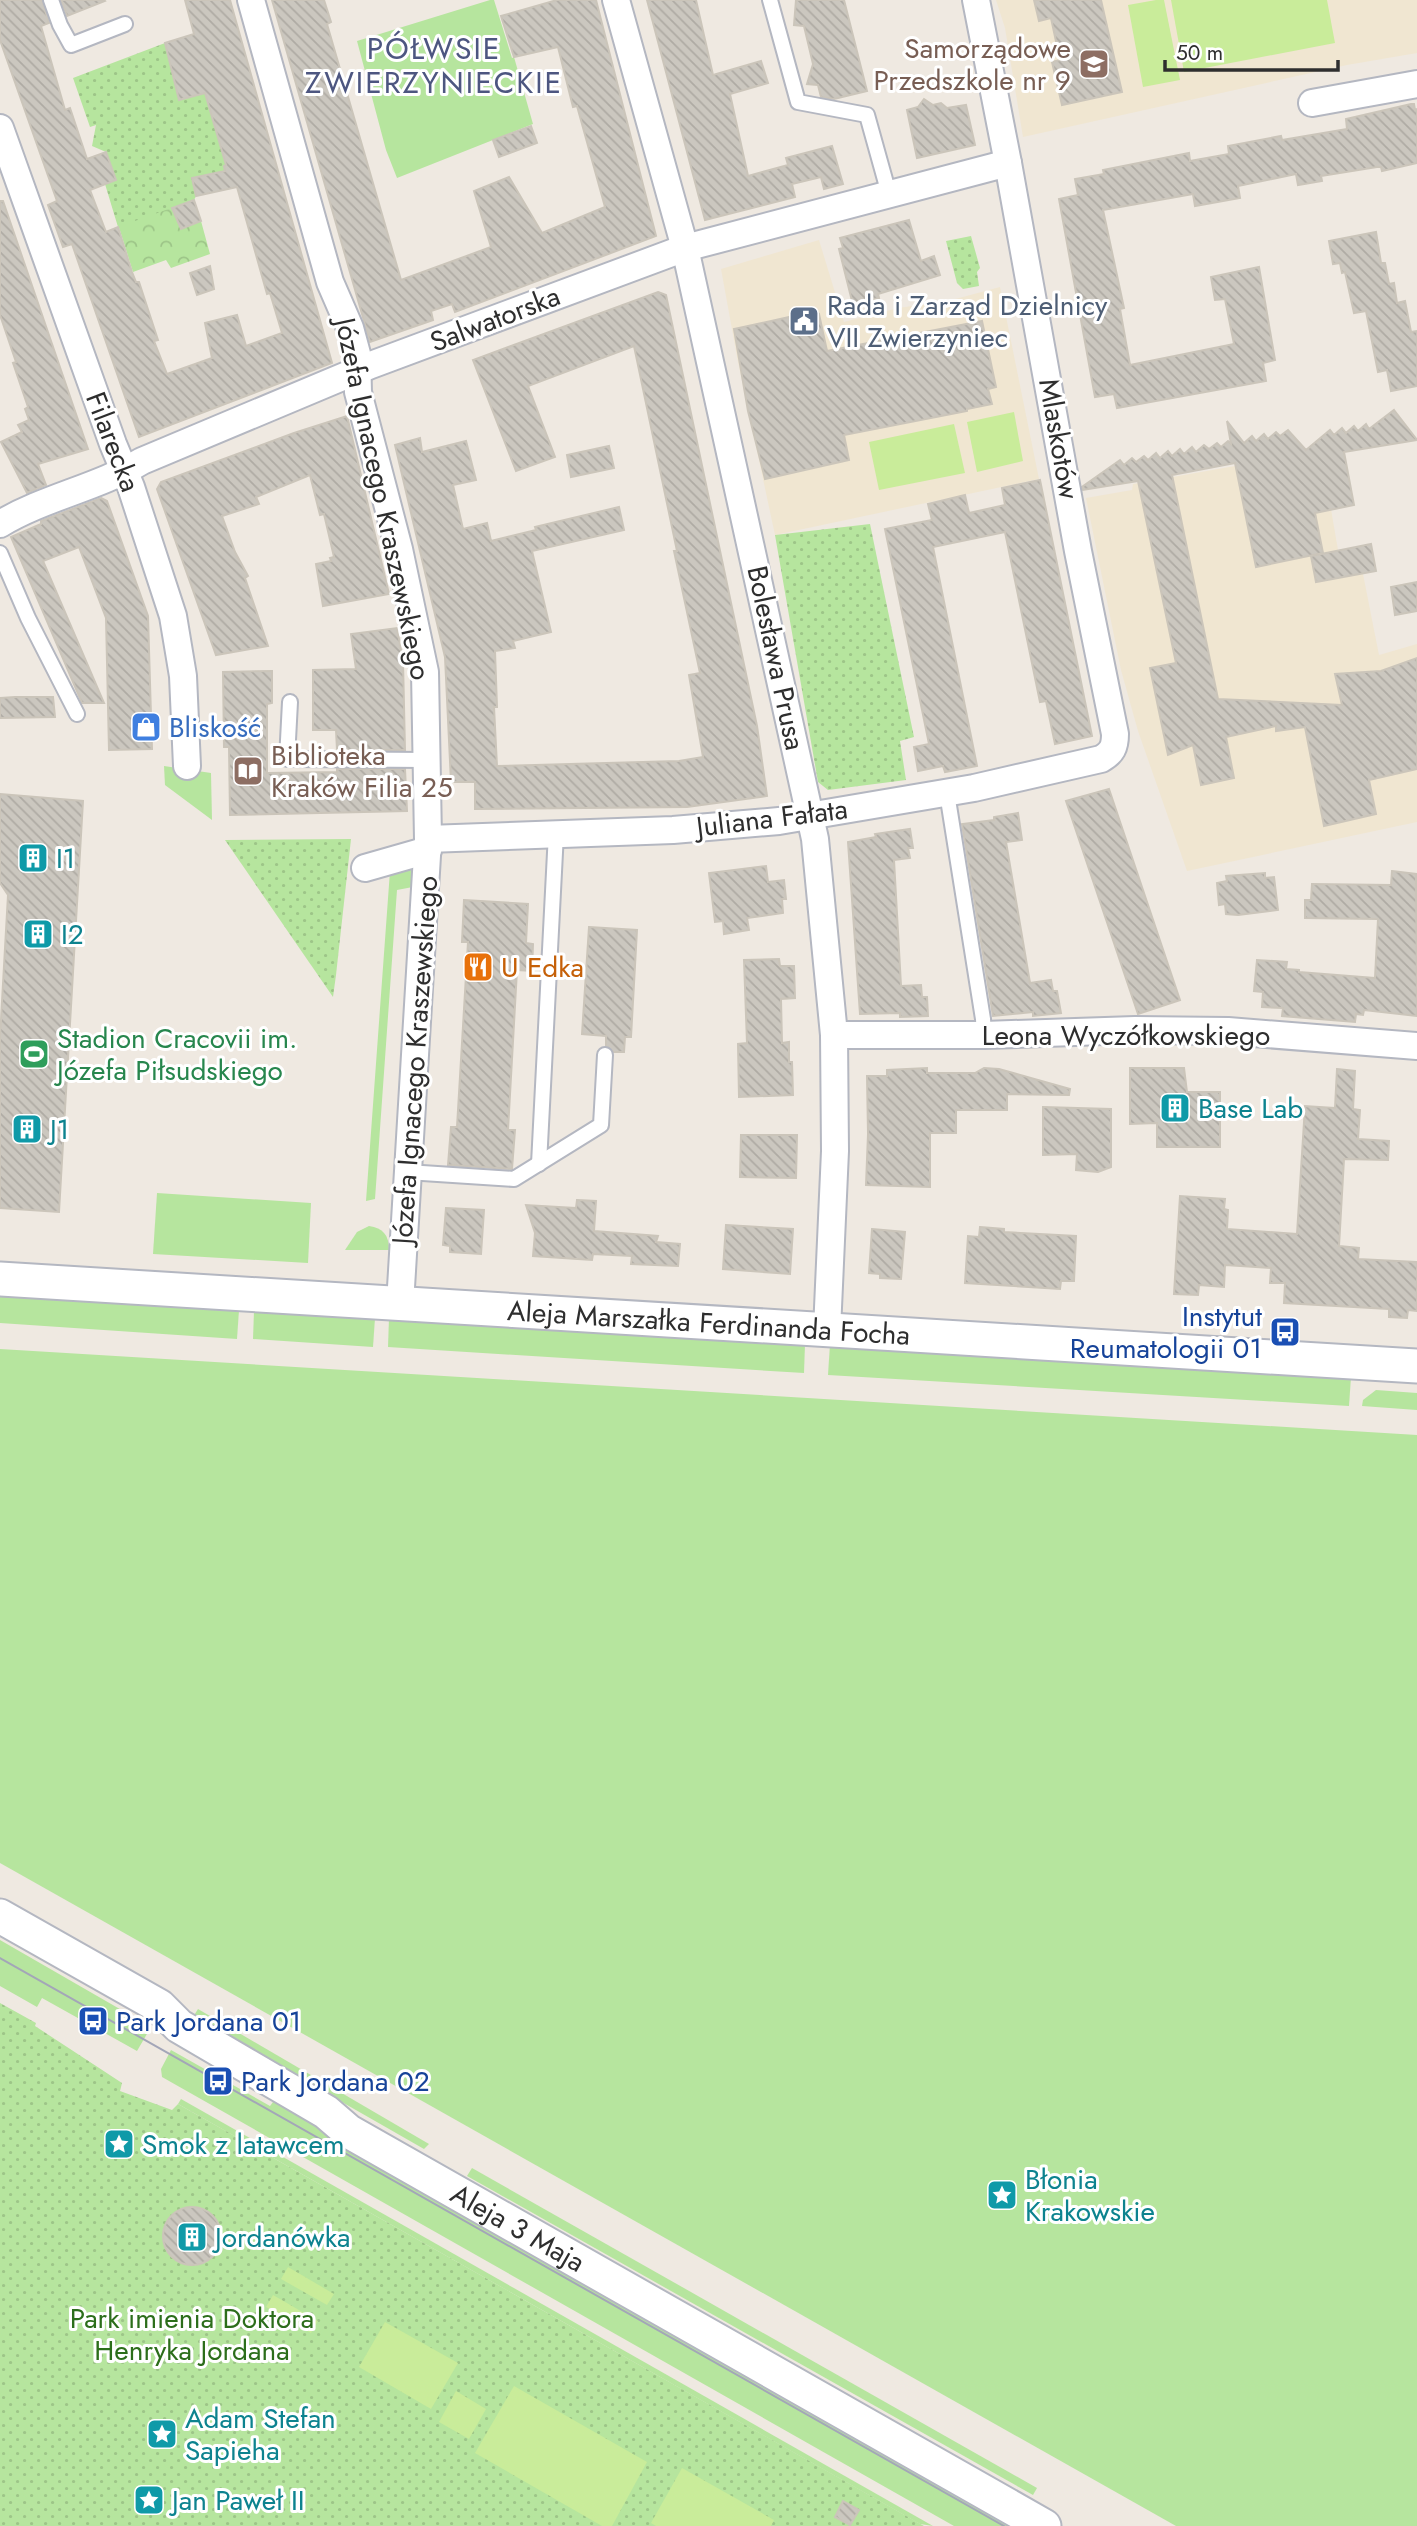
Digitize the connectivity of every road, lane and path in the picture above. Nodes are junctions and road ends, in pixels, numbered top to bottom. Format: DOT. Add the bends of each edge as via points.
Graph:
graph roads {
  1 [pos="51,0"];
  2 [pos="251,0"];
  3 [pos="616,0"];
  4 [pos="770,0"];
  5 [pos="975,0"];
  6 [pos="125,24"];
  7 [pos="1417,84"];
  8 [pos="1312,103"];
  9 [pos="0,128"];
  10 [pos="1008,163"];
  11 [pos="889,194"];
  12 [pos="685,248"];
  13 [pos="357,371"];
  14 [pos="125,471"];
  15 [pos="0,524"];
  16 [pos="0,553"];
  17 [pos="290,702"];
  18 [pos="78,714"];
  19 [pos="1110,754"];
  20 [pos="427,760"];
  21 [pos="187,766"];
  22 [pos="947,793"];
  23 [pos="811,816"];
  24 [pos="556,833"];
  25 [pos="428,845"];
  26 [pos="365,868"];
  27 [pos="834,1035"];
  28 [pos="984,1035"];
  29 [pos="1417,1046"];
  30 [pos="605,1055"];
  31 [pos="539,1164"];
  32 [pos="407,1172"];
  33 [pos="0,1279"];
  34 [pos="400,1304"];
  35 [pos="827,1330"];
  36 [pos="1417,1366"];
  37 [pos="0,1916"];
  38 [pos="1045,2526"];
  1 -- 6 [label="lane" via="71,45"];
  2 -- 13 [label="street, Józefa Ignacego Kraszewskiego" via="330,282 350,328"];
  3 -- 12 [label="street, Bolesława Prusa"];
  4 -- 11 [label="lane" via="798,102 867,116"];
  5 -- 10 [label="street, Mlaskotów"];
  7 -- 8 [label="street"];
  9 -- 14 [label="street, Filarecka"];
  10 -- 11 [label="street, Salwatorska"];
  10 -- 19 [label="street, Mlaskotów" via="1115,734"];
  11 -- 12 [label="street, Salwatorska"];
  12 -- 13 [label="street, Salwatorska"];
  12 -- 23 [label="street, Bolesława Prusa"];
  13 -- 14 [label="street, Salwatorska"];
  13 -- 20 [label="street, Józefa Ignacego Kraszewskiego" via="425,672"];
  14 -- 15 [label="street, Salwatorska"];
  14 -- 21 [label="street, Filarecka" via="173,617 183,676"];
  16 -- 18 [label="lane"];
  17 -- 20 [label="lane" via="287,759"];
  19 -- 22 [label="street, Juliana Fałata"];
  20 -- 25 [label="street, Józefa Ignacego Kraszewskiego"];
  22 -- 23 [label="street, Juliana Fałata"];
  22 -- 28 [label="lane"];
  23 -- 24 [label="street, Juliana Fałata" via="673,830"];
  23 -- 27 [label="street, Bolesława Prusa"];
  24 -- 25 [label="street, Juliana Fałata"];
  24 -- 31 [label="lane"];
  25 -- 26 [label="street, Juliana Fałata"];
  25 -- 32 [label="street, Józefa Ignacego Kraszewskiego"];
  27 -- 28 [label="street, Leona Wyczółkowskiego"];
  27 -- 35 [label="street, Bolesława Prusa" via="835,1151"];
  28 -- 29 [label="street, Leona Wyczółkowskiego" via="1228,1031"];
  30 -- 31 [label="lane" via="601,1125"];
  31 -- 32 [label="lane" via="514,1179"];
  32 -- 34 [label="street, Józefa Ignacego Kraszewskiego"];
  33 -- 34 [label="street, Aleja Marszałka Ferdinanda Focha"];
  34 -- 35 [label="street, Aleja Marszałka Ferdinanda Focha"];
  35 -- 36 [label="street, Aleja Marszałka Ferdinanda Focha"];
  37 -- 38 [label="street, Aleja 3 Maja" via="159,2006 179,2026 326,2112 348,2131"];
}
